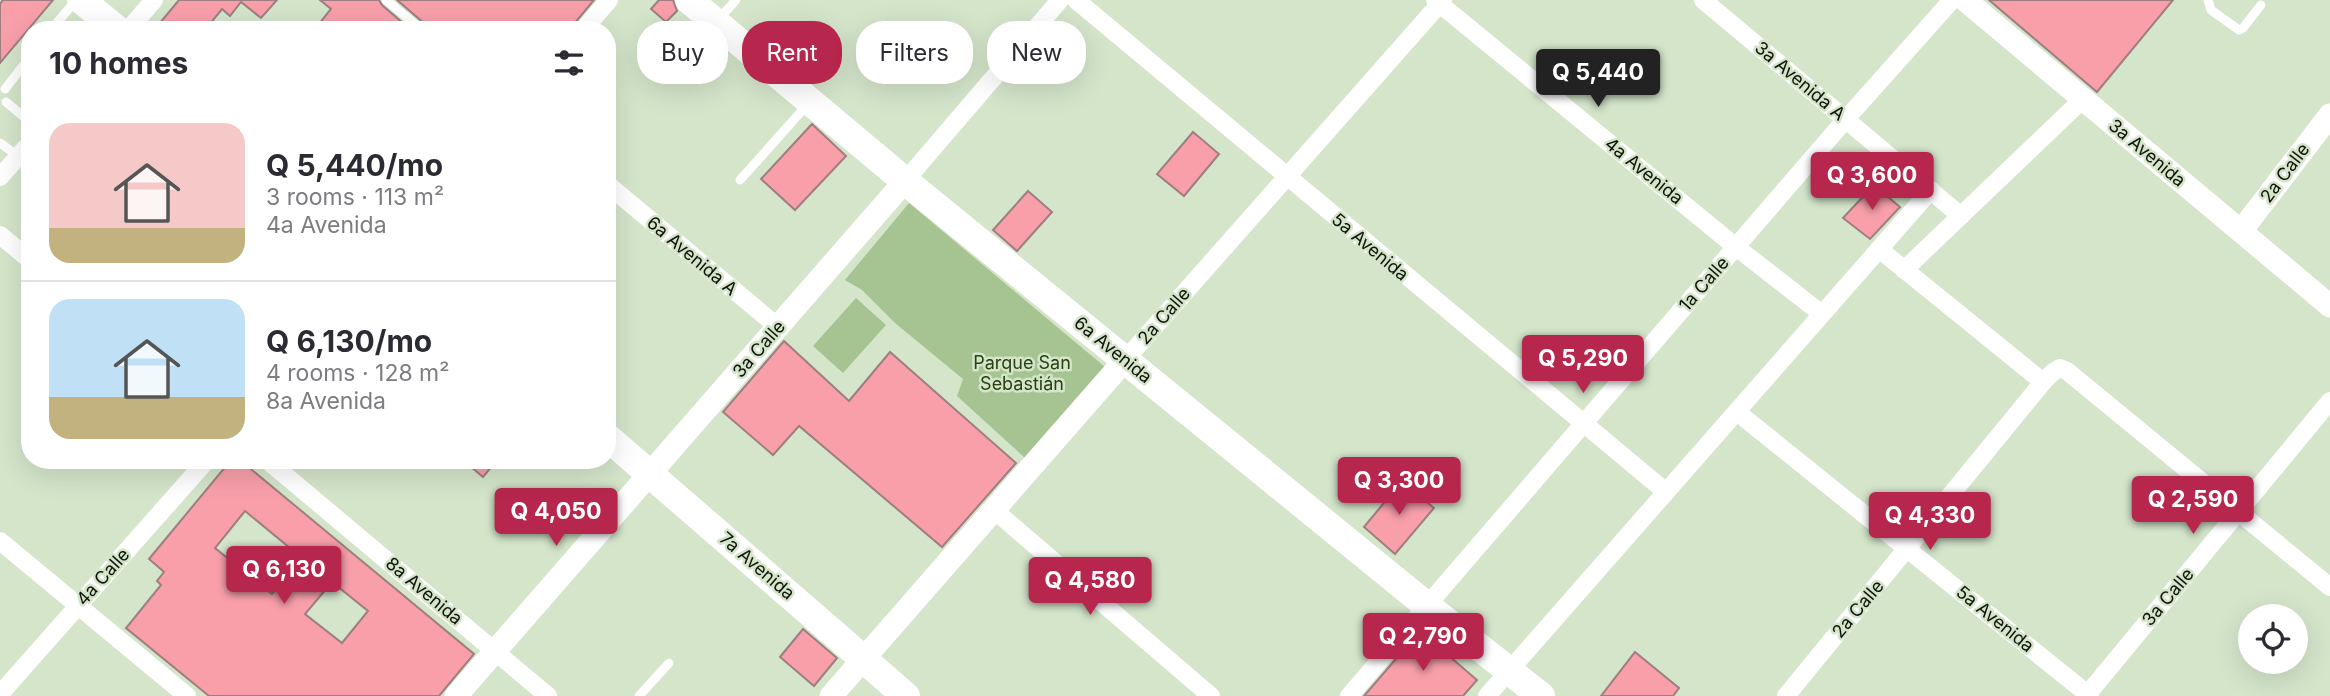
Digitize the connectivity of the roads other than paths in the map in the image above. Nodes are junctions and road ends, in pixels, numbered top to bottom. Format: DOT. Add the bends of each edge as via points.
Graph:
graph roads {
  1 [pos="79,0"];
  2 [pos="154,0"];
  3 [pos="386,0"];
  4 [pos="609,0"];
  5 [pos="689,0"];
  6 [pos="736,0"];
  7 [pos="1060,0"];
  8 [pos="1076,0"];
  9 [pos="1703,0"];
  10 [pos="1952,0"];
  11 [pos="1965,0"];
  12 [pos="2208,0"];
  13 [pos="1439,1"];
  14 [pos="2261,5"];
  15 [pos="59,21"];
  16 [pos="106,21"];
  17 [pos="136,21"];
  18 [pos="411,21"];
  19 [pos="591,21"];
  20 [pos="715,21"];
  21 [pos="717,21"];
  22 [pos="728,32"];
  23 [pos="21,69"];
  24 [pos="5,89"];
  25 [pos="2082,99"];
  26 [pos="811,101"];
  27 [pos="6,102"];
  28 [pos="21,114"];
  29 [pos="2330,115"];
  30 [pos="1846,119"];
  31 [pos="0,143"];
  32 [pos="21,148"];
  33 [pos="21,152"];
  34 [pos="0,177"];
  35 [pos="1287,177"];
  36 [pos="740,180"];
  37 [pos="905,181"];
  38 [pos="1931,190"];
  39 [pos="616,192"];
  40 [pos="1961,216"];
  41 [pos="2241,231"];
  42 [pos="0,235"];
  43 [pos="1736,247"];
  44 [pos="1879,249"];
  45 [pos="21,252"];
  46 [pos="1904,270"];
  47 [pos="2330,306"];
  48 [pos="1822,314"];
  49 [pos="778,327"];
  50 [pos="1125,360"];
  51 [pos="2043,383"];
  52 [pos="2330,401"];
  53 [pos="1737,412"];
  54 [pos="1584,424"];
  55 [pos="616,445"];
  56 [pos="199,469"];
  57 [pos="278,469"];
  58 [pos="650,473"];
  59 [pos="1666,492"];
  60 [pos="994,510"];
  61 [pos="2239,512"];
  62 [pos="0,541"];
  63 [pos="1908,549"];
  64 [pos="2330,587"];
  65 [pos="78,605"];
  66 [pos="1426,605"];
  67 [pos="495,651"];
  68 [pos="863,659"];
  69 [pos="669,663"];
  70 [pos="1509,669"];
  71 [pos="0,694"];
  72 [pos="2088,695"];
  73 [pos="187,696"];
  74 [pos="456,696"];
  75 [pos="548,696"];
  76 [pos="639,696"];
  77 [pos="831,696"];
  78 [pos="906,696"];
  79 [pos="1211,696"];
  80 [pos="1349,696"];
  81 [pos="1487,696"];
  82 [pos="1541,696"];
  83 [pos="1786,696"];
  1 -- 15 [label="lane"];
  1 -- 16 [label="main road"];
  2 -- 17 [label="street"];
  3 -- 18 [label="lane"];
  4 -- 19 [label="street"];
  5 -- 20 [label="main road, 6a Avenida"];
  6 -- 21 [label="lane"];
  7 -- 37 [label="street, 3a Calle"];
  8 -- 35 [label="street, 5a Avenida"];
  9 -- 30 [label="street, 3a Avenida A"];
  10 -- 30 [label="street, 1a Calle"];
  11 -- 25 [label="street, 3a Avenida"];
  12 -- 14 [label="lane" via="2211,10 2239,30"];
  13 -- 35 [label="street, 2a Calle"];
  13 -- 43 [label="street, 4a Avenida"];
  22 -- 26 [label="main road, 6a Avenida"];
  23 -- 24 [label="lane"];
  25 -- 40 [label="street"];
  25 -- 41 [label="street, 3a Avenida"];
  26 -- 36 [label="lane"];
  26 -- 37 [label="main road, 6a Avenida"];
  27 -- 28 [label="lane"];
  29 -- 41 [label="street, 2a Calle"];
  30 -- 38 [label="street, 3a Avenida A"];
  30 -- 43 [label="street, 1a Calle"];
  31 -- 32 [label="lane"];
  33 -- 34 [label="street"];
  35 -- 50 [label="street, 2a Calle"];
  35 -- 54 [label="street, 5a Avenida"];
  37 -- 49 [label="street, 3a Calle"];
  37 -- 50 [label="main road, 6a Avenida"];
  38 -- 40 [label="street, 3a Avenida A"];
  38 -- 44 [label="street"];
  39 -- 49 [label="street, 6a Avenida A"];
  40 -- 46 [label="street"];
  41 -- 47 [label="street, 3a Avenida"];
  42 -- 45 [label="street"];
  43 -- 48 [label="street, 4a Avenida"];
  43 -- 54 [label="street, 1a Calle"];
  44 -- 46 [label="street"];
  44 -- 48 [label="street"];
  46 -- 51 [label="street"];
  48 -- 53 [label="street"];
  49 -- 58 [label="street, 3a Calle"];
  50 -- 60 [label="street, 2a Calle"];
  50 -- 66 [label="main road, 6a Avenida"];
  51 -- 61 [label="street, 2a Calle" via="2053,372 2067,371"];
  51 -- 63 [label="street, 2a Calle"];
  52 -- 61 [label="street, 3a Calle"];
  53 -- 59 [label="street"];
  53 -- 63 [label="street, 5a Avenida"];
  54 -- 59 [label="street, 5a Avenida"];
  54 -- 66 [label="street, 1a Calle"];
  55 -- 58 [label="main road, 7a Avenida"];
  56 -- 65 [label="street, 4a Calle"];
  57 -- 67 [label="street, 8a Avenida"];
  58 -- 67 [label="street, 3a Calle"];
  58 -- 68 [label="main road, 7a Avenida"];
  59 -- 70 [label="street"];
  60 -- 68 [label="street, 2a Calle"];
  60 -- 79 [label="street"];
  61 -- 64 [label="street"];
  61 -- 72 [label="street, 3a Calle"];
  62 -- 65 [label="street"];
  63 -- 72 [label="street, 5a Avenida"];
  63 -- 83 [label="street, 2a Calle"];
  65 -- 71 [label="street, 4a Calle"];
  65 -- 73 [label="street"];
  66 -- 70 [label="main road, 6a Avenida"];
  66 -- 80 [label="street, 1a Calle"];
  67 -- 74 [label="street, 3a Calle"];
  67 -- 75 [label="street, 8a Avenida"];
  68 -- 77 [label="street, 2a Calle"];
  68 -- 78 [label="main road, 7a Avenida"];
  69 -- 76 [label="lane"];
  70 -- 81 [label="street"];
  70 -- 82 [label="main road, 6a Avenida"];
}
